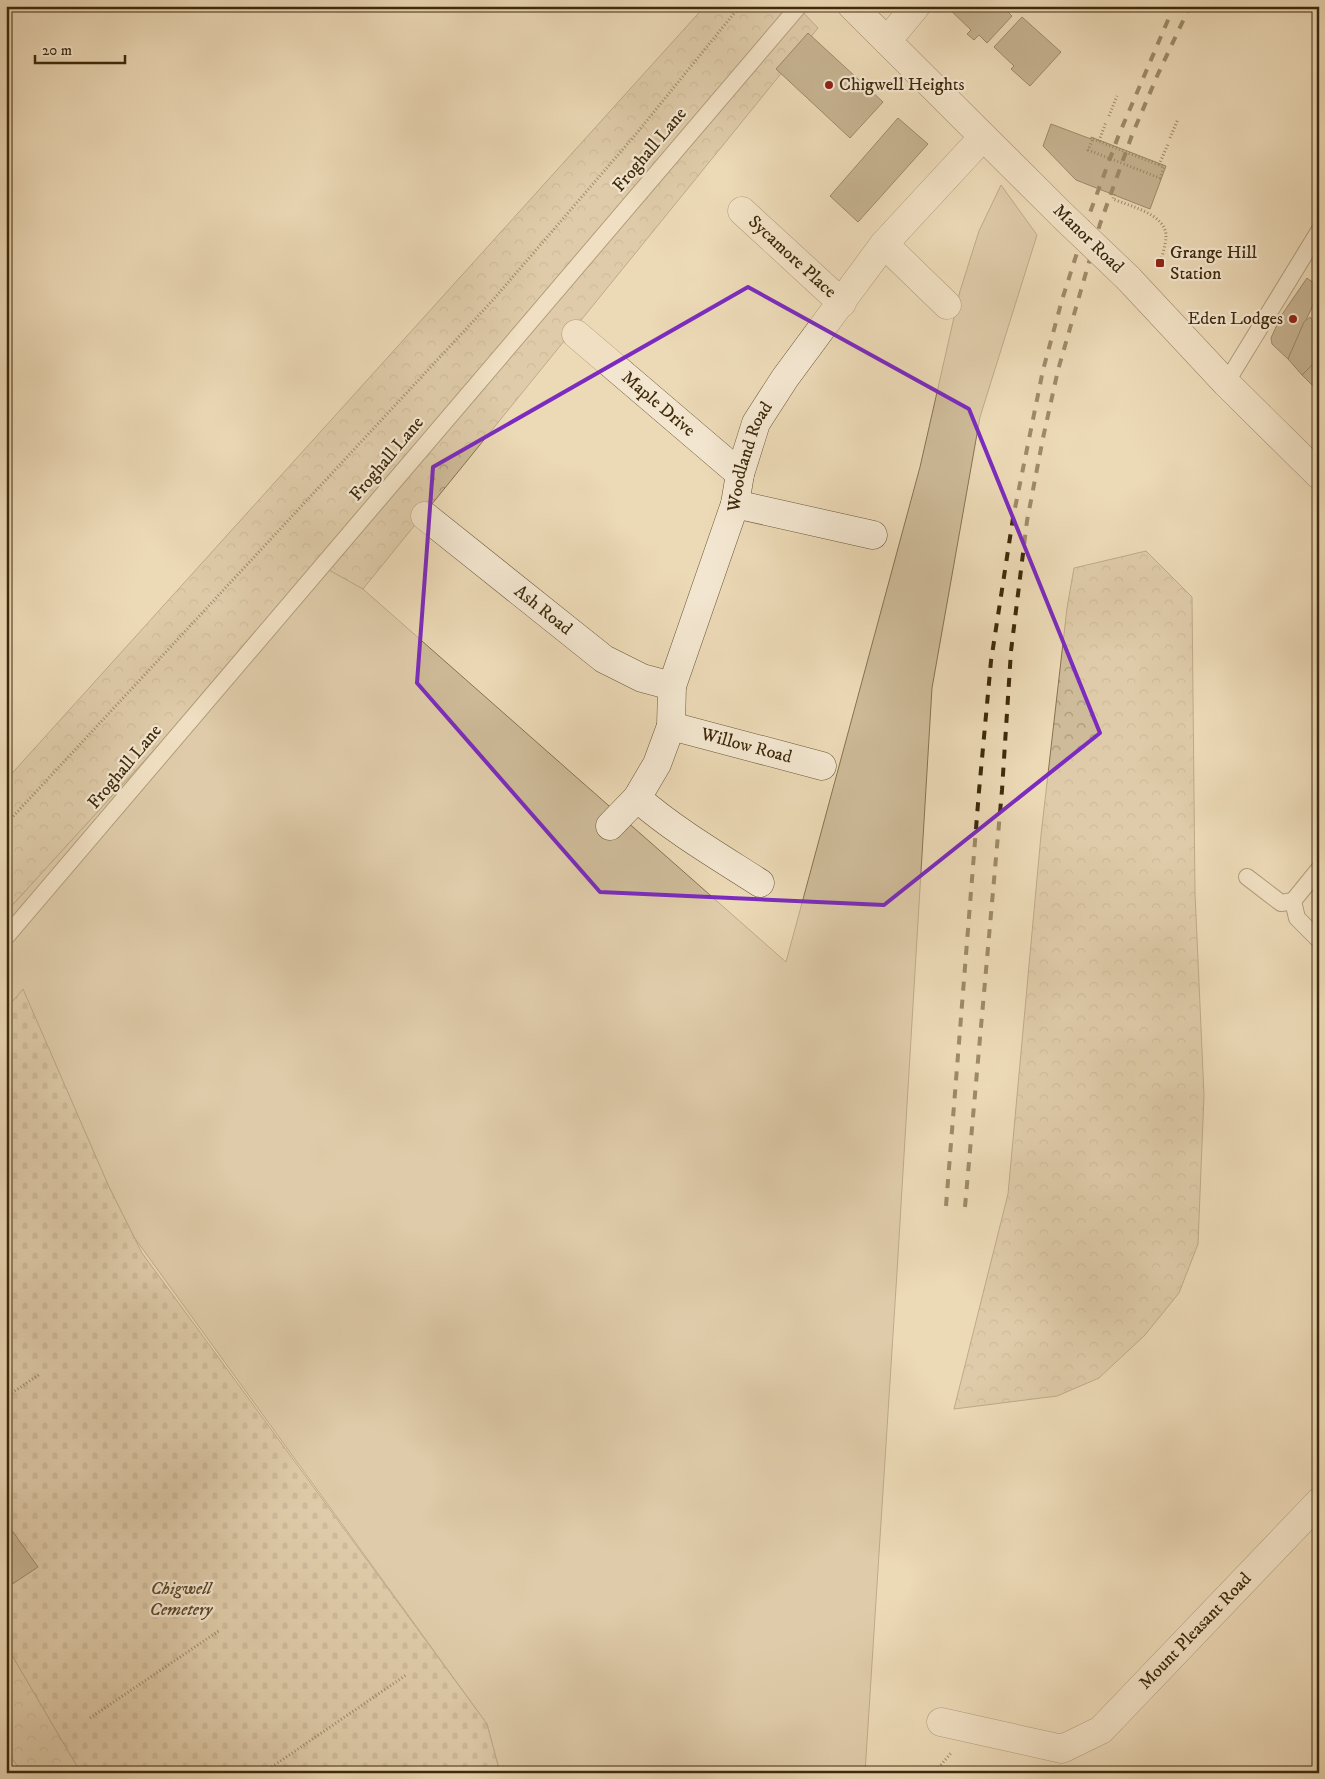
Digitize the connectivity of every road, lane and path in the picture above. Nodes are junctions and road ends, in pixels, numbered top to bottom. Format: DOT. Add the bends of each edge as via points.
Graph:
graph roads {
  1 [pos="740,6"];
  2 [pos="799,6"];
  3 [pos="852,6"];
  4 [pos="916,6"];
  5 [pos="887,41"];
  6 [pos="1117,96"];
  7 [pos="1109,116"];
  8 [pos="1178,119"];
  9 [pos="1106,122"];
  10 [pos="983,137"];
  11 [pos="1170,138"];
  12 [pos="1099,141"];
  13 [pos="1168,144"];
  14 [pos="1159,165"];
  15 [pos="1114,194"];
  16 [pos="742,211"];
  17 [pos="1319,231"];
  18 [pos="884,244"];
  19 [pos="1138,287"];
  20 [pos="842,303"];
  21 [pos="947,305"];
  22 [pos="576,334"];
  23 [pos="1226,383"];
  24 [pos="740,474"];
  25 [pos="1319,475"];
  26 [pos="735,504"];
  27 [pos="425,516"];
  28 [pos="873,535"];
  29 [pos="672,686"];
  30 [pos="671,726"];
  31 [pos="822,766"];
  32 [pos="637,798"];
  33 [pos="6,824"];
  34 [pos="610,826"];
  35 [pos="1319,869"];
  36 [pos="1247,877"];
  37 [pos="760,883"];
  38 [pos="1293,901"];
  39 [pos="6,936"];
  40 [pos="1319,940"];
  41 [pos="40,1374"];
  42 [pos="6,1397"];
  43 [pos="1319,1502"];
  44 [pos="220,1630"];
  45 [pos="406,1675"];
  46 [pos="90,1718"];
  47 [pos="941,1722"];
  48 [pos="1063,1761"];
  49 [pos="263,1773"];
  1 -- 33 [label="path" via="636,134 492,301"];
  2 -- 39 [label="lane, Froghall Lane"];
  3 -- 5 [label="street, Manor Road"];
  4 -- 5 [label="street"];
  5 -- 10 [label="street, Manor Road"];
  6 -- 7 [label="path"];
  8 -- 11 [label="path"];
  9 -- 12 [label="path"];
  10 -- 18 [label="street, Woodland Road"];
  10 -- 19 [label="street, Manor Road, bridge"];
  12 -- 14 [label="path, bridge"];
  12 -- 14 [label="path, bridge" via="1093,139 1088,150 1160,178 1164,166"];
  13 -- 14 [label="path"];
  15 -- 19 [label="path" via="1113,199 1156,217 1166,236 1155,280"];
  16 -- 20 [label="street, Sycamore Place"];
  17 -- 23 [label="lane"];
  18 -- 20 [label="street, Woodland Road"];
  18 -- 21 [label="street"];
  19 -- 23 [label="street, Manor Road"];
  20 -- 24 [label="street, Woodland Road" via="785,378 756,423"];
  22 -- 24 [label="street, Maple Drive"];
  23 -- 25 [label="street, Manor Road"];
  24 -- 26 [label="street, Woodland Road"];
  26 -- 28 [label="street"];
  26 -- 29 [label="street, Woodland Road"];
  27 -- 29 [label="street, Ash Road" via="604,659 642,678"];
  29 -- 30 [label="street, Woodland Road"];
  30 -- 31 [label="street, Willow Road"];
  30 -- 32 [label="street, Woodland Road" via="657,764"];
  32 -- 34 [label="street, Woodland Road"];
  32 -- 37 [label="street" via="657,816"];
  35 -- 38 [label="lane"];
  36 -- 38 [label="lane" via="1282,903"];
  38 -- 40 [label="lane" via="1297,918"];
  41 -- 42 [label="path"];
  43 -- 48 [label="street, Mount Pleasant Road" via="1101,1730"];
  44 -- 46 [label="path"];
  45 -- 49 [label="path"];
  47 -- 48 [label="street, Mount Pleasant Road"];
}
